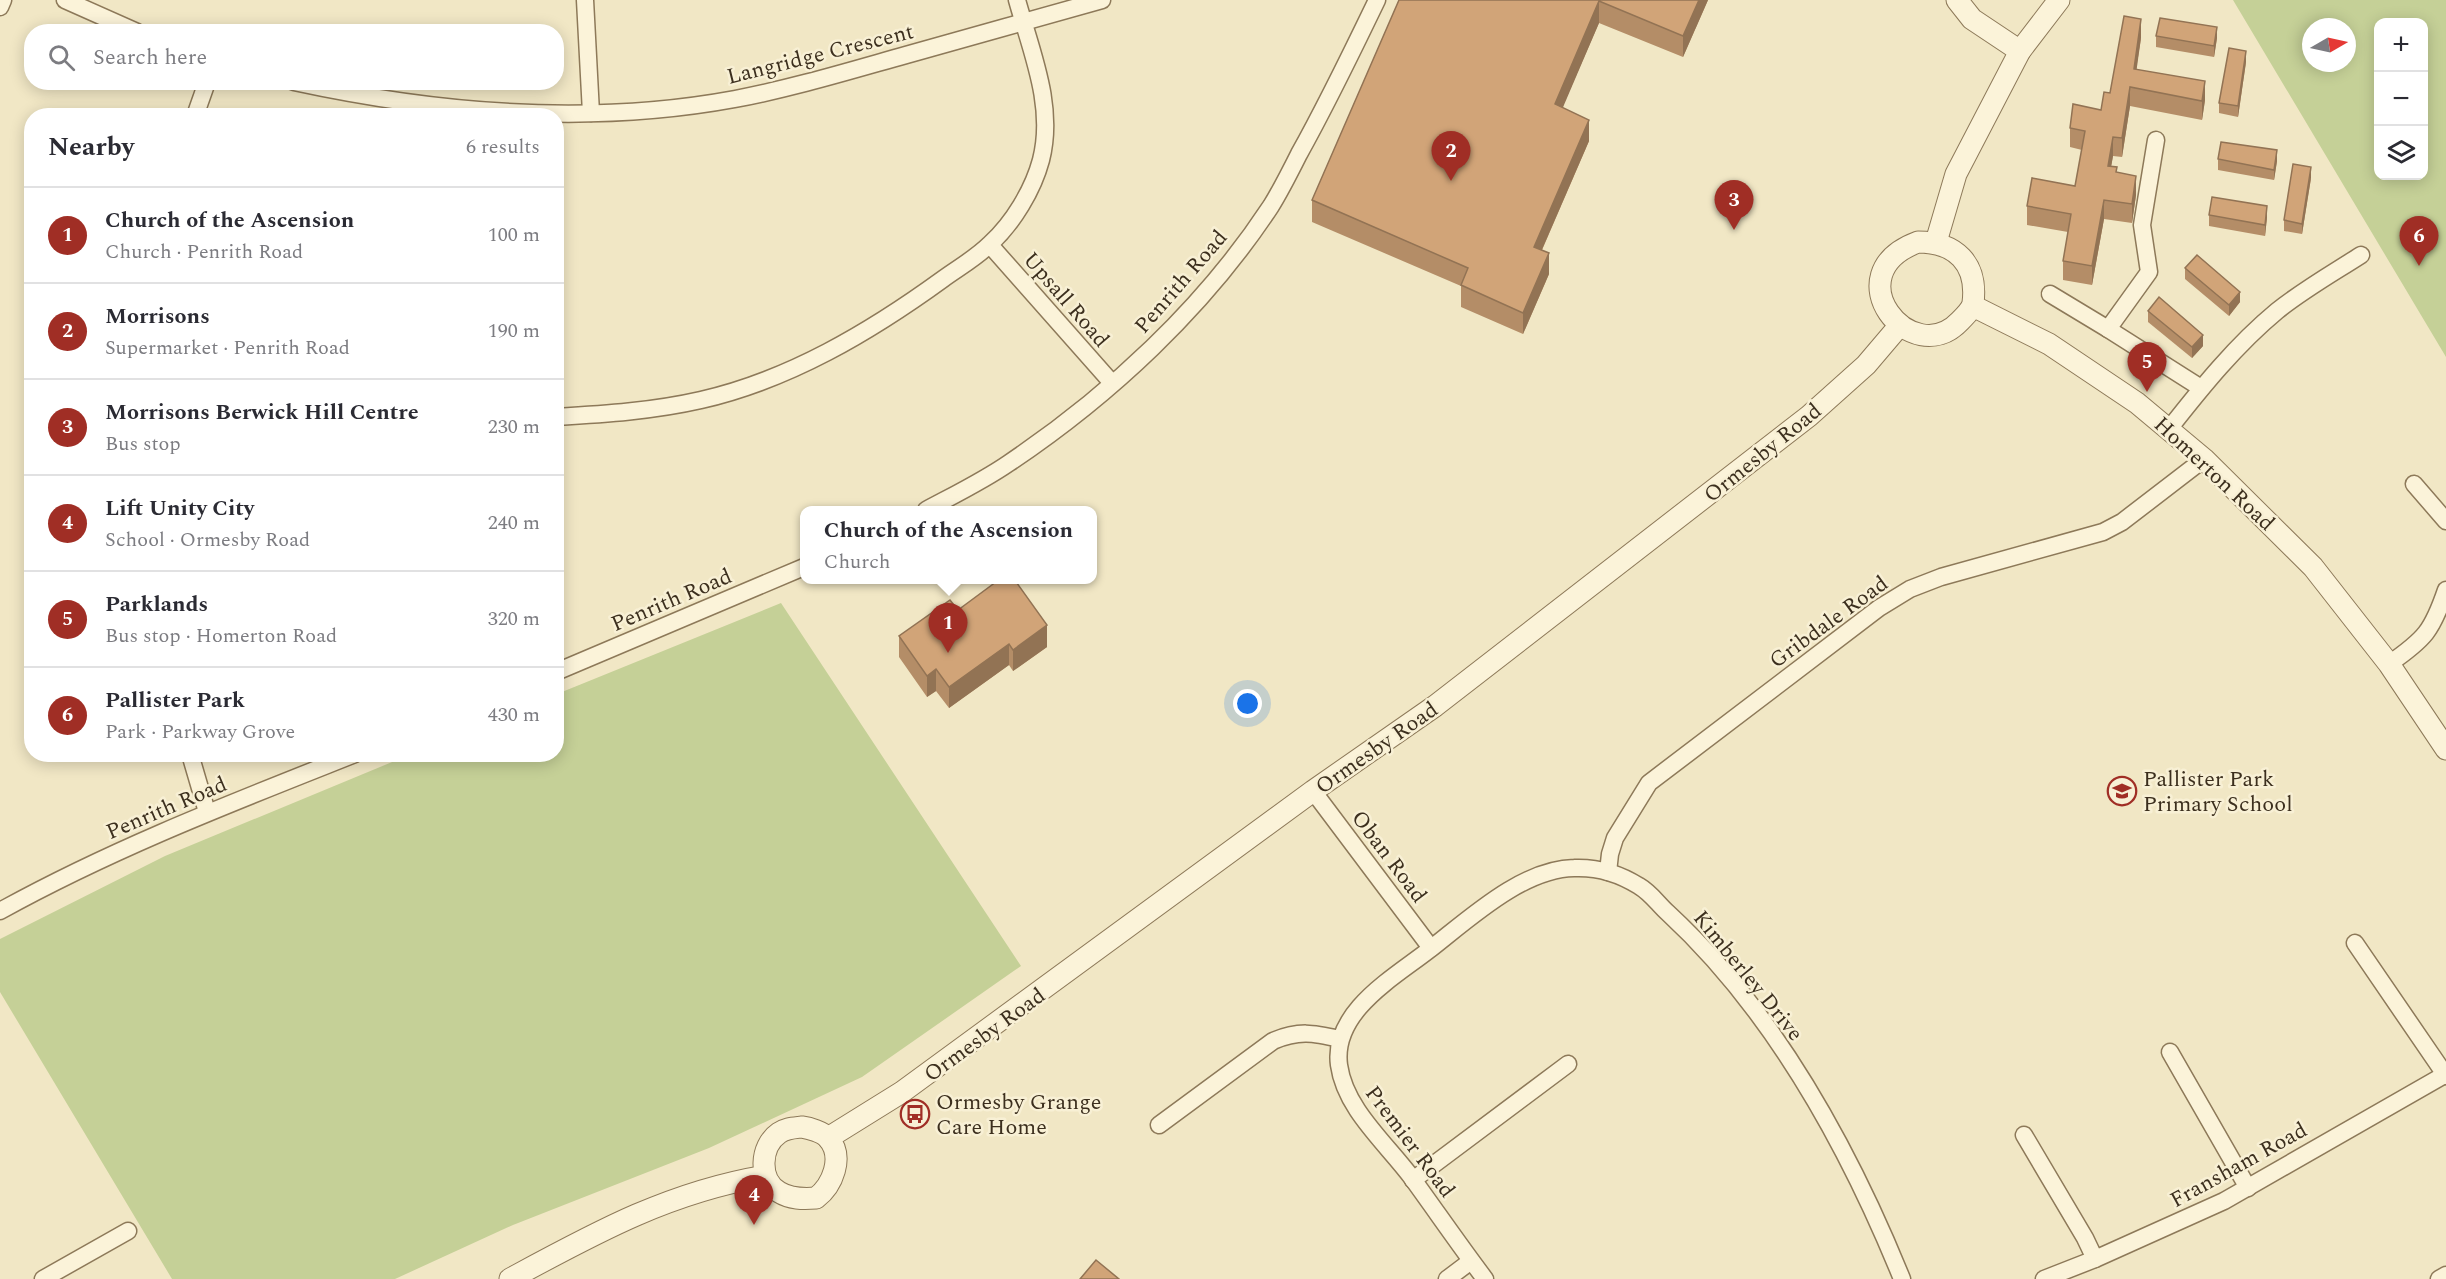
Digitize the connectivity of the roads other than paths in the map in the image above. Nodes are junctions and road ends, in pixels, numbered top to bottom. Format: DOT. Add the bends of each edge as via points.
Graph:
graph roads {
  1 [pos="3,0"];
  2 [pos="65,0"];
  3 [pos="585,0"];
  4 [pos="1017,0"];
  5 [pos="1102,0"];
  6 [pos="1377,0"];
  7 [pos="1957,0"];
  8 [pos="2059,0"];
  9 [pos="0,7"];
  10 [pos="1023,22"];
  11 [pos="119,24"];
  12 [pos="2020,51"];
  13 [pos="204,90"];
  14 [pos="329,90"];
  15 [pos="198,108"];
  16 [pos="465,108"];
  17 [pos="564,113"];
  18 [pos="591,113"];
  19 [pos="2156,140"];
  20 [pos="1936,242"];
  21 [pos="990,245"];
  22 [pos="2361,255"];
  23 [pos="2050,294"];
  24 [pos="1973,306"];
  25 [pos="1900,326"];
  26 [pos="2108,329"];
  27 [pos="1112,383"];
  28 [pos="2201,388"];
  29 [pos="564,417"];
  30 [pos="2169,429"];
  31 [pos="2204,459"];
  32 [pos="2414,484"];
  33 [pos="933,506"];
  34 [pos="2446,521"];
  35 [pos="800,569"];
  36 [pos="2446,590"];
  37 [pos="2390,664"];
  38 [pos="564,669"];
  39 [pos="2446,749"];
  40 [pos="192,762"];
  41 [pos="335,762"];
  42 [pos="1313,791"];
  43 [pos="207,812"];
  44 [pos="1608,872"];
  45 [pos="0,911"];
  46 [pos="2355,943"];
  47 [pos="1431,948"];
  48 [pos="1340,1039"];
  49 [pos="2170,1052"];
  50 [pos="1568,1064"];
  51 [pos="2446,1075"];
  52 [pos="1159,1125"];
  53 [pos="2024,1136"];
  54 [pos="828,1138"];
  55 [pos="765,1176"];
  56 [pos="1413,1180"];
  57 [pos="2248,1188"];
  58 [pos="128,1230"];
  59 [pos="2095,1259"];
  60 [pos="1471,1261"];
  61 [pos="2446,1275"];
  62 [pos="43,1279"];
  63 [pos="510,1279"];
  64 [pos="1447,1279"];
  65 [pos="1485,1279"];
  66 [pos="1902,1279"];
  67 [pos="2044,1279"];
  68 [pos="2439,1279"];
  1 -- 9 [label="street"];
  2 -- 11 [label="street"];
  3 -- 18 [label="street"];
  4 -- 10 [label="street"];
  5 -- 10 [label="street, Langridge Crescent"];
  6 -- 27 [label="street, Penrith Road" via="1328,103 1271,206 1202,294 1157,343"];
  7 -- 12 [label="street" via="1972,19"];
  8 -- 12 [label="street"];
  10 -- 18 [label="street, Langridge Crescent" via="795,87 664,108"];
  10 -- 21 [label="street" via="1043,93 1041,159 1011,221"];
  12 -- 20 [label="street" via="1956,174"];
  13 -- 15 [label="street"];
  14 -- 16 [label="street, Langridge Crescent"];
  17 -- 18 [label="street, Langridge Crescent"];
  19 -- 26 [label="street" via="2142,225 2149,272"];
  20 -- 24 [label="street" via="1954,250 1966,263 1972,275"];
  20 -- 25 [label="street" via="1903,247 1889,260 1882,274 1880,289 1885,310"];
  21 -- 27 [label="street, Upsall Road"];
  21 -- 29 [label="street" via="894,315 820,357 788,370 703,400 636,413"];
  22 -- 28 [label="street" via="2277,311"];
  23 -- 26 [label="street"];
  24 -- 25 [label="street" via="1947,331 1915,334"];
  24 -- 30 [label="street, Homerton Road" via="2049,344"];
  25 -- 42 [label="street, Ormesby Road" via="1866,365 1758,458 1435,706"];
  26 -- 28 [label="street"];
  27 -- 33 [label="street, Penrith Road" via="1008,464"];
  28 -- 30 [label="street"];
  30 -- 31 [label="street, Homerton Road"];
  31 -- 37 [label="street, Homerton Road" via="2313,567"];
  31 -- 44 [label="street, Gribdale Road" via="2122,522 2103,532 1941,577 1910,589 1879,608 1649,783 1615,838"];
  32 -- 34 [label="street"];
  35 -- 38 [label="street, Penrith Road"];
  36 -- 37 [label="street" via="2437,616 2418,644"];
  37 -- 39 [label="street, Homerton Road"];
  40 -- 43 [label="street"];
  41 -- 43 [label="street, Penrith Road"];
  42 -- 47 [label="street, Oban Road"];
  42 -- 54 [label="street, Ormesby Road" via="912,1086"];
  43 -- 45 [label="street, Penrith Road" via="52,882"];
  44 -- 47 [label="street, Kimberley Drive" via="1562,868 1525,879"];
  44 -- 66 [label="street, Kimberley Drive" via="1651,895 1686,929 1767,1026 1859,1182"];
  46 -- 51 [label="street"];
  47 -- 48 [label="street, Premier Road" via="1362,1005 1350,1018"];
  48 -- 52 [label="street" via="1308,1032 1273,1041"];
  48 -- 56 [label="street, Premier Road" via="1338,1062 1342,1083 1352,1102"];
  49 -- 57 [label="street"];
  50 -- 56 [label="street"];
  51 -- 57 [label="street, Fransham Road"];
  53 -- 59 [label="street"];
  54 -- 55 [label="street" via="802,1127 777,1134 767,1146"];
  54 -- 55 [label="street" via="834,1153 834,1174 816,1198 779,1193"];
  55 -- 63 [label="street" via="706,1188 628,1217"];
  56 -- 60 [label="street, Premier Road"];
  57 -- 59 [label="street, Fransham Road"];
  58 -- 62 [label="street"];
  59 -- 67 [label="street, Fransham Road"];
  60 -- 64 [label="street"];
  60 -- 65 [label="street, Premier Road"];
  61 -- 68 [label="street"];
}
